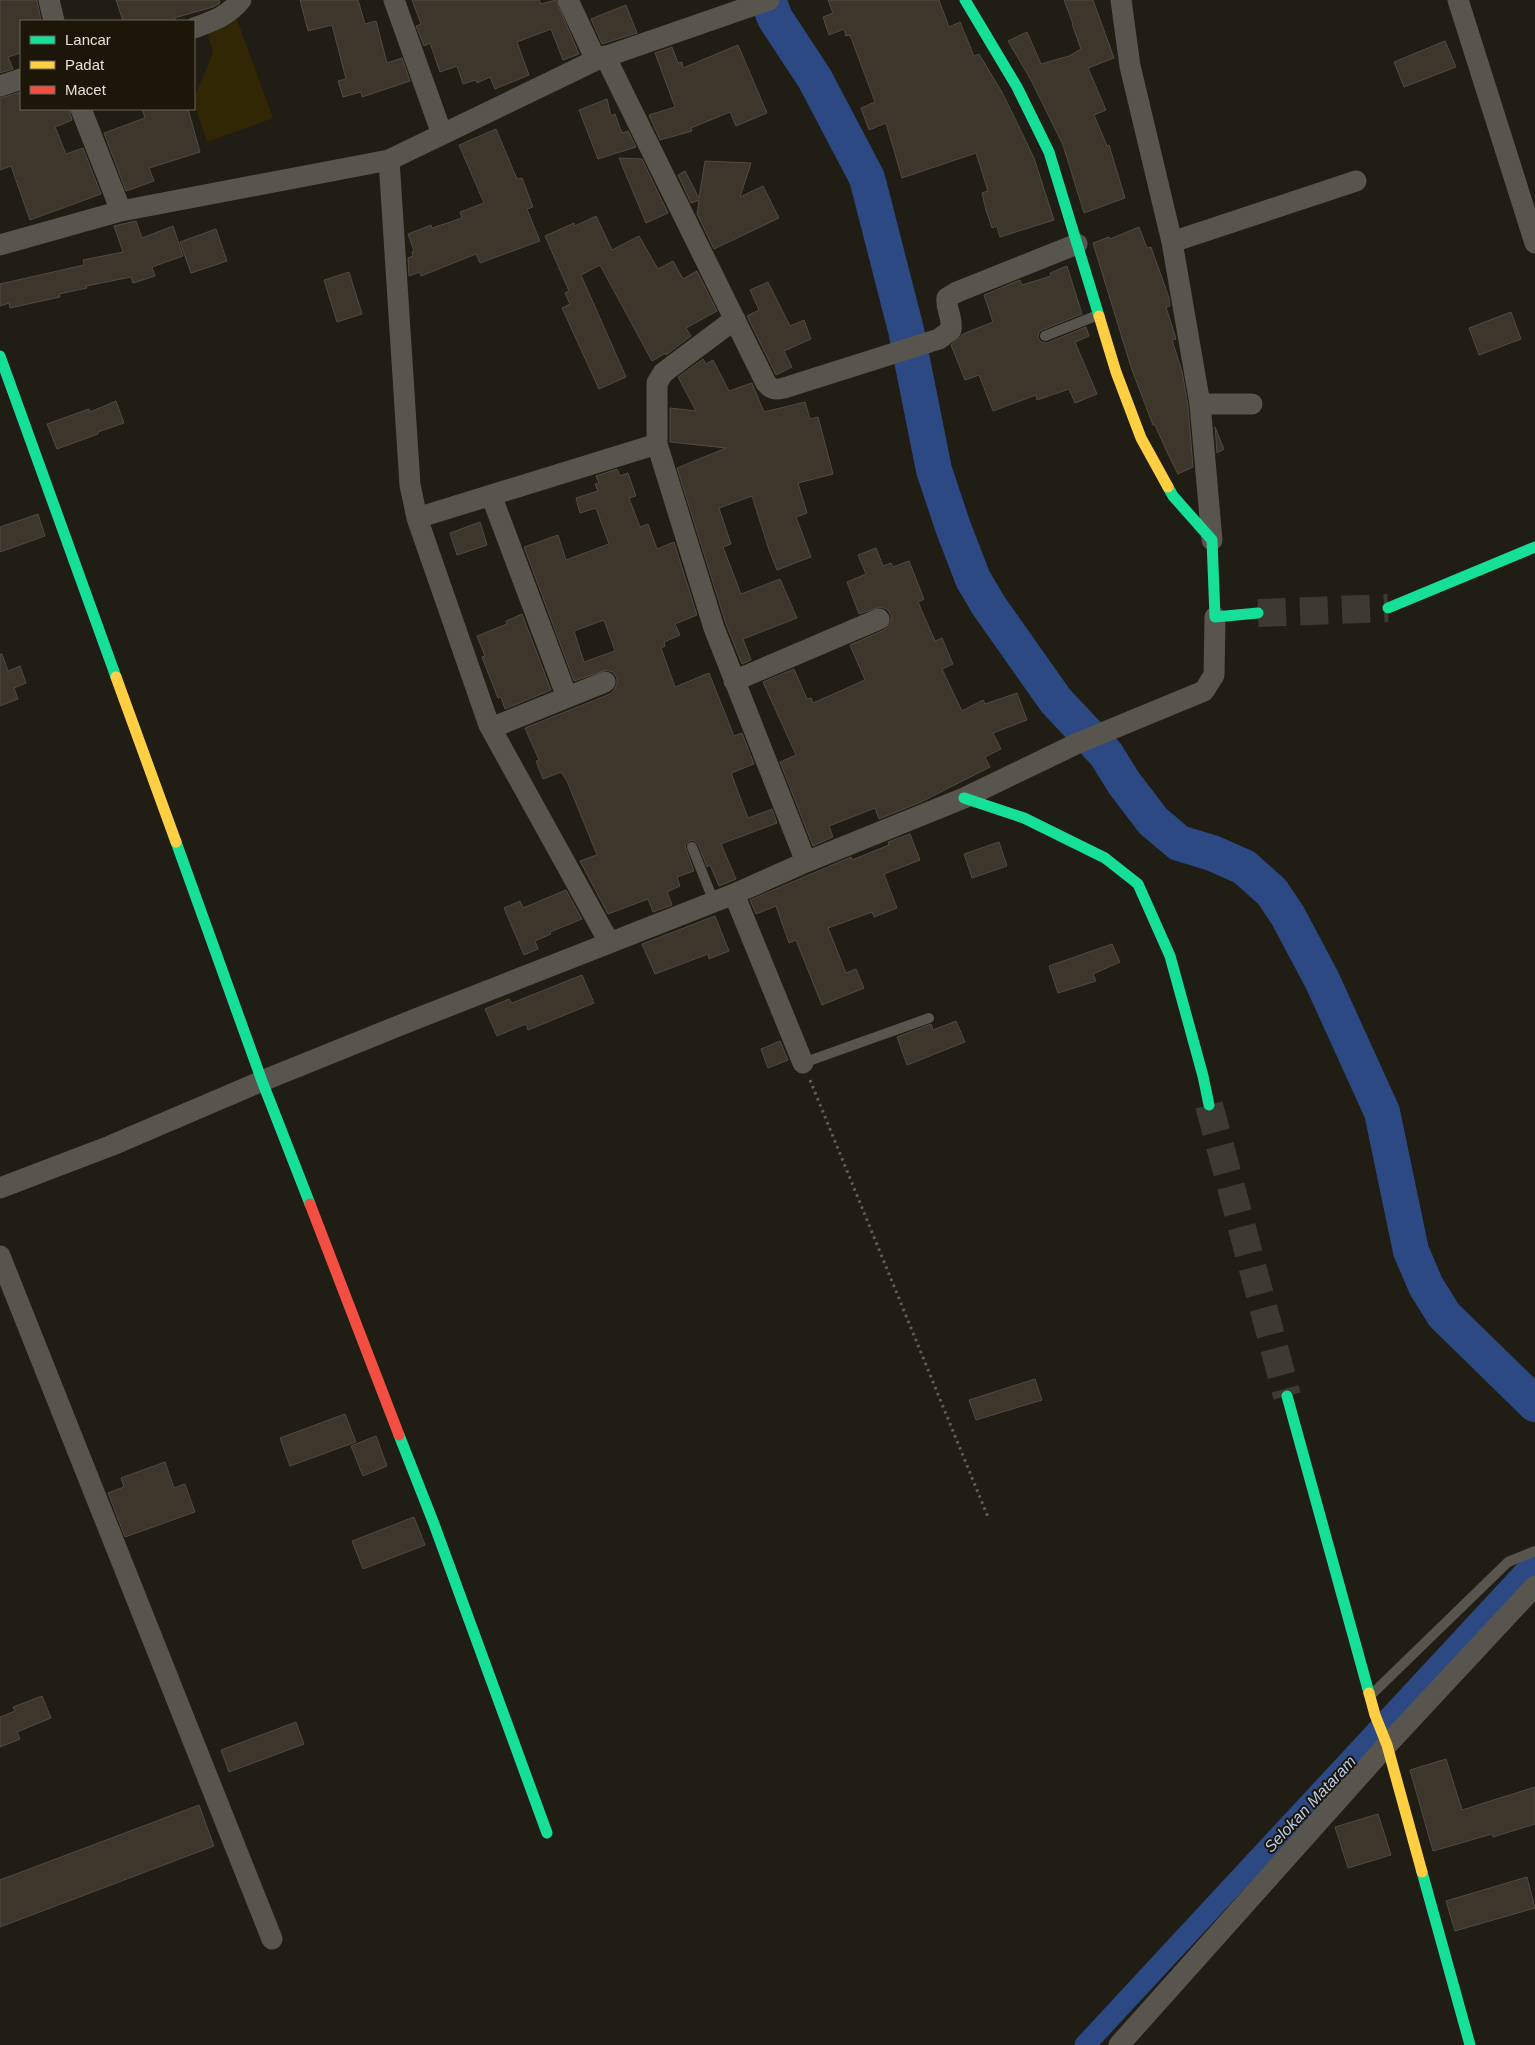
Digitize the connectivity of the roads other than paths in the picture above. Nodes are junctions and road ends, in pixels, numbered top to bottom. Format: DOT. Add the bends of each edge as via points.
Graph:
graph roads {
  1 [pos="49,0"];
  2 [pos="241,0"];
  3 [pos="394,0"];
  4 [pos="568,0"];
  5 [pos="965,0"];
  6 [pos="1121,0"];
  7 [pos="1458,0"];
  8 [pos="759,4"];
  9 [pos="54,20"];
  10 [pos="195,28"];
  11 [pos="600,58"];
  12 [pos="20,79"];
  13 [pos="0,86"];
  14 [pos="81,110"];
  15 [pos="442,134"];
  16 [pos="389,160"];
  17 [pos="1356,182"];
  18 [pos="121,211"];
  19 [pos="1172,242"];
  20 [pos="1535,243"];
  21 [pos="1077,244"];
  22 [pos="0,245"];
  23 [pos="1099,314"];
  24 [pos="734,319"];
  25 [pos="1045,336"];
  26 [pos="0,356"];
  27 [pos="5,388"];
  28 [pos="1200,404"];
  29 [pos="1252,404"];
  30 [pos="657,444"];
  31 [pos="491,495"];
  32 [pos="417,518"];
  33 [pos="1212,540"];
  34 [pos="1535,547"];
  35 [pos="1388,608"];
  36 [pos="1258,613"];
  37 [pos="1214,617"];
  38 [pos="879,619"];
  39 [pos="734,681"];
  40 [pos="606,682"];
  41 [pos="567,697"];
  42 [pos="491,728"];
  43 [pos="964,798"];
  44 [pos="692,847"];
  45 [pos="806,862"];
  46 [pos="734,894"];
  47 [pos="714,902"];
  48 [pos="609,942"];
  49 [pos="929,1018"];
  50 [pos="803,1063"];
  51 [pos="262,1081"];
  52 [pos="1209,1104"];
  53 [pos="0,1188"];
  54 [pos="0,1256"];
  55 [pos="1287,1396"];
  56 [pos="1535,1551"];
  57 [pos="1535,1586"];
  58 [pos="1370,1696"];
  59 [pos="1385,1742"];
  60 [pos="547,1833"];
  61 [pos="272,1939"];
  62 [pos="1119,2045"];
  63 [pos="1470,2045"];
  1 -- 9 [label="street"];
  2 -- 10 [label="street" via="222,18"];
  3 -- 15 [label="street"];
  4 -- 11 [label="street"];
  5 -- 21 [label="street" via="1017,87 1049,152"];
  6 -- 19 [label="street" via="1130,66"];
  7 -- 20 [label="street"];
  8 -- 11 [label="street"];
  11 -- 15 [label="street"];
  11 -- 24 [label="street"];
  12 -- 13 [label="street"];
  14 -- 18 [label="street"];
  15 -- 16 [label="street"];
  16 -- 18 [label="street"];
  16 -- 32 [label="street" via="410,485"];
  17 -- 19 [label="street"];
  18 -- 22 [label="street"];
  19 -- 28 [label="street"];
  21 -- 23 [label="street"];
  21 -- 24 [label="street" via="948,298 951,330 940,339 775,390 766,383"];
  23 -- 25 [label="lane"];
  23 -- 33 [label="street" via="1116,372 1141,438 1173,496"];
  24 -- 30 [label="street" via="663,373 658,383"];
  26 -- 27 [label="street"];
  27 -- 51 [label="street" via="65,531"];
  28 -- 29 [label="street"];
  28 -- 33 [label="street"];
  30 -- 31 [label="street"];
  30 -- 39 [label="street" via="714,628"];
  31 -- 32 [label="street"];
  31 -- 41 [label="street"];
  32 -- 42 [label="street"];
  33 -- 37 [label="street"];
  34 -- 35 [label="street"];
  36 -- 37 [label="street"];
  37 -- 43 [label="street" via="1214,675 1204,691 1078,743"];
  38 -- 39 [label="street"];
  39 -- 45 [label="street"];
  40 -- 41 [label="street"];
  41 -- 42 [label="street"];
  42 -- 48 [label="street"];
  43 -- 45 [label="street"];
  43 -- 52 [label="street" via="1024,818 1105,858 1138,884 1170,956"];
  44 -- 47 [label="lane"];
  45 -- 46 [label="street"];
  46 -- 47 [label="street"];
  46 -- 50 [label="street"];
  47 -- 48 [label="street"];
  48 -- 51 [label="street"];
  49 -- 50 [label="lane"];
  51 -- 53 [label="street" via="110,1146"];
  51 -- 60 [label="street" via="434,1524"];
  54 -- 61 [label="street"];
  55 -- 58 [label="street"];
  56 -- 58 [label="lane" via="1508,1562"];
  57 -- 59 [label="street"];
  58 -- 59 [label="street"];
  59 -- 62 [label="street"];
  59 -- 63 [label="street"];
}
